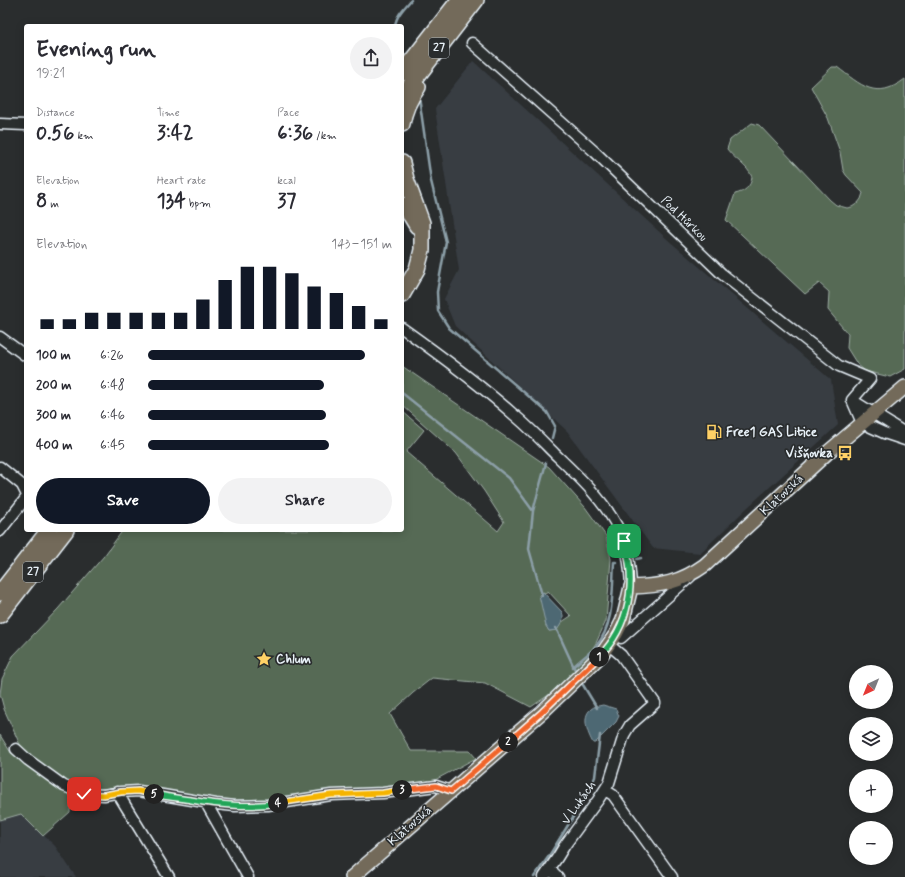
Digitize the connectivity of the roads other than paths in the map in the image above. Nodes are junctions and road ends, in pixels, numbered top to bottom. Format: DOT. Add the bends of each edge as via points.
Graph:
graph roads {
  1 [pos="459,0"];
  2 [pos="476,0"];
  3 [pos="458,23"];
  4 [pos="428,40"];
  5 [pos="472,43"];
  6 [pos="404,62"];
  7 [pos="404,70"];
  8 [pos="404,93"];
  9 [pos="404,117"];
  10 [pos="0,124"];
  11 [pos="24,125"];
  12 [pos="404,171"];
  13 [pos="404,207"];
  14 [pos="422,234"];
  15 [pos="404,292"];
  16 [pos="404,329"];
  17 [pos="0,337"];
  18 [pos="24,355"];
  19 [pos="904,388"];
  20 [pos="852,400"];
  21 [pos="873,414"];
  22 [pos="862,422"];
  23 [pos="905,433"];
  24 [pos="905,440"];
  25 [pos="0,467"];
  26 [pos="24,489"];
  27 [pos="24,501"];
  28 [pos="0,531"];
  29 [pos="47,532"];
  30 [pos="64,532"];
  31 [pos="696,572"];
  32 [pos="631,586"];
  33 [pos="0,593"];
  34 [pos="0,615"];
  35 [pos="621,638"];
  36 [pos="609,645"];
  37 [pos="16,749"];
  38 [pos="605,790"];
  39 [pos="451,791"];
  40 [pos="117,792"];
  41 [pos="206,803"];
  42 [pos="550,868"];
  43 [pos="169,877"];
  44 [pos="248,877"];
  45 [pos="352,877"];
  46 [pos="544,877"];
  47 [pos="558,877"];
  48 [pos="672,877"];
  1 -- 4 [label="highway, 27"];
  2 -- 3 [label="highway, 27"];
  3 -- 8 [label="highway, 27"];
  3 -- 9 [label="highway" via="454,40 413,94"];
  4 -- 6 [label="highway" via="415,47"];
  4 -- 7 [label="highway, 27"];
  5 -- 20 [label="street, Pod Hůrkou" via="595,152 722,274 839,366 870,379"];
  10 -- 11 [label="street"];
  12 -- 14 [label="highway" via="422,223"];
  13 -- 14 [label="highway"];
  14 -- 15 [label="highway" via="419,264"];
  16 -- 32 [label="street" via="512,413 598,498 613,518 624,541 630,563"];
  17 -- 18 [label="street"];
  19 -- 21 [label="main road, Klatovská"];
  20 -- 21 [label="street"];
  20 -- 22 [label="street"];
  21 -- 22 [label="main road, Klatovská"];
  21 -- 23 [label="street"];
  22 -- 24 [label="street"];
  22 -- 31 [label="main road, Klatovská"];
  25 -- 26 [label="street"];
  27 -- 28 [label="street"];
  29 -- 33 [label="highway, 27"];
  30 -- 34 [label="highway, 27"];
  31 -- 32 [label="main road, Klatovská" via="673,583"];
  31 -- 35 [label="street, Klatovská"];
  32 -- 36 [label="main road, Klatovská" via="623,620"];
  36 -- 38 [label="street, V Lukách" via="621,655 654,703 630,725 624,735"];
  36 -- 39 [label="main road, Klatovská" via="578,679"];
  37 -- 40 [label="street" via="64,786 84,794 104,795"];
  38 -- 42 [label="street, V Lukách"];
  38 -- 48 [label="street" via="613,795"];
  39 -- 41 [label="street" via="436,786 383,793 331,795 268,805 235,806"];
  39 -- 45 [label="main road, Klatovská"];
  40 -- 41 [label="street" via="138,791"];
  40 -- 43 [label="street"];
  41 -- 44 [label="street"];
  42 -- 46 [label="street, V Lukách"];
  42 -- 47 [label="street"];
}
